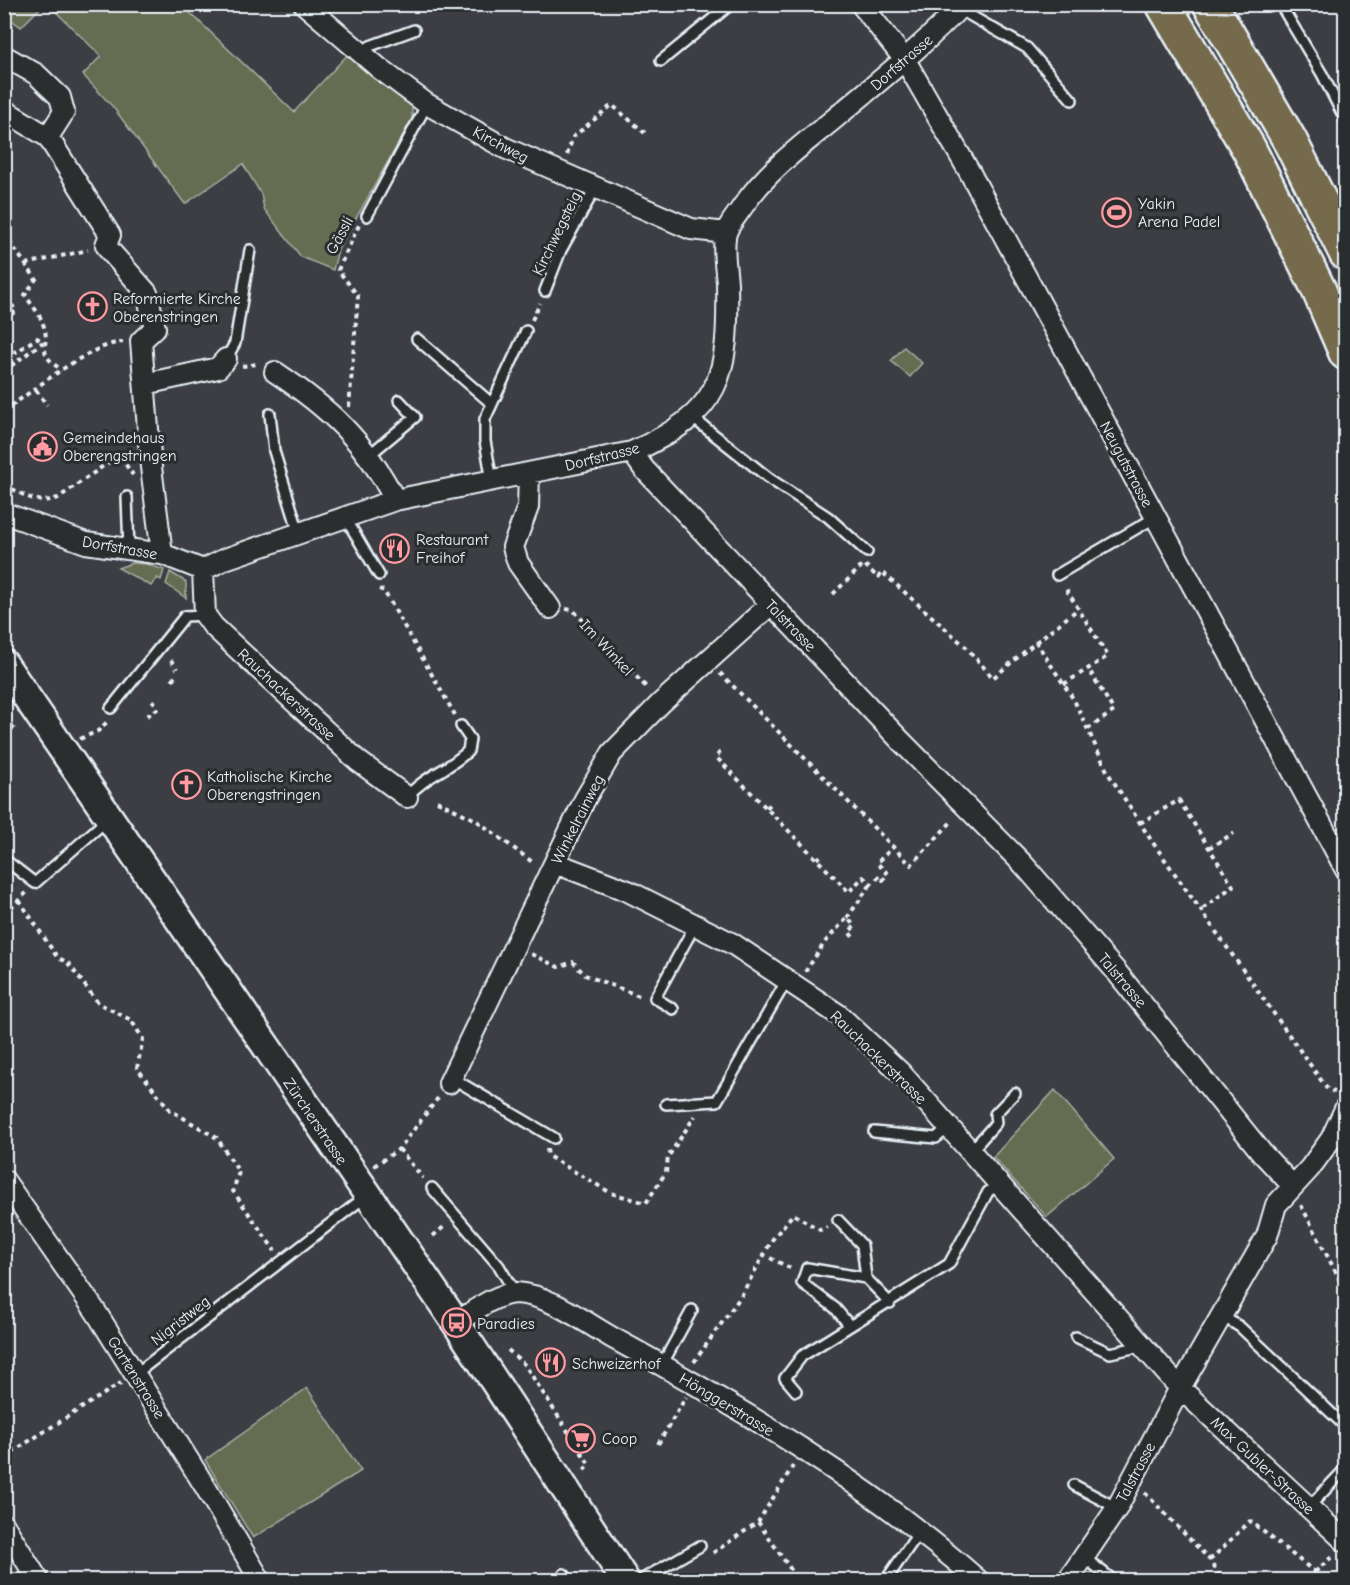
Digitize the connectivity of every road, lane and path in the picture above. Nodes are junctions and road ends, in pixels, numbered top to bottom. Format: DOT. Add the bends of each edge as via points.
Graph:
graph roads {
  1 [pos="304,4"];
  2 [pos="731,4"];
  3 [pos="861,4"];
  4 [pos="1163,4"];
  5 [pos="1210,4"];
  6 [pos="1280,4"];
  7 [pos="961,7"];
  8 [pos="414,30"];
  9 [pos="362,54"];
  10 [pos="4,56"];
  11 [pos="905,60"];
  12 [pos="661,61"];
  13 [pos="1072,100"];
  14 [pos="427,104"];
  15 [pos="4,111"];
  16 [pos="1346,121"];
  17 [pos="645,133"];
  18 [pos="48,137"];
  19 [pos="563,164"];
  20 [pos="595,189"];
  21 [pos="367,216"];
  22 [pos="726,233"];
  23 [pos="4,234"];
  24 [pos="106,245"];
  25 [pos="250,250"];
  26 [pos="1346,253"];
  27 [pos="26,264"];
  28 [pos="546,291"];
  29 [pos="12,306"];
  30 [pos="4,320"];
  31 [pos="526,331"];
  32 [pos="417,339"];
  33 [pos="141,341"];
  34 [pos="44,342"];
  35 [pos="4,350"];
  36 [pos="1346,353"];
  37 [pos="222,364"];
  38 [pos="62,370"];
  39 [pos="4,371"];
  40 [pos="275,372"];
  41 [pos="145,384"];
  42 [pos="36,390"];
  43 [pos="399,400"];
  44 [pos="491,403"];
  45 [pos="47,405"];
  46 [pos="4,411"];
  47 [pos="270,414"];
  48 [pos="693,418"];
  49 [pos="343,423"];
  50 [pos="632,452"];
  51 [pos="368,456"];
  52 [pos="529,474"];
  53 [pos="134,476"];
  54 [pos="492,481"];
  55 [pos="4,485"];
  56 [pos="127,497"];
  57 [pos="395,500"];
  58 [pos="4,513"];
  59 [pos="345,517"];
  60 [pos="1156,517"];
  61 [pos="299,532"];
  62 [pos="129,549"];
  63 [pos="867,552"];
  64 [pos="162,554"];
  65 [pos="203,570"];
  66 [pos="1057,575"];
  67 [pos="376,579"];
  68 [pos="833,594"];
  69 [pos="771,604"];
  70 [pos="550,608"];
  71 [pos="1078,609"];
  72 [pos="205,615"];
  73 [pos="1036,642"];
  74 [pos="171,660"];
  75 [pos="708,661"];
  76 [pos="4,664"];
  77 [pos="1088,668"];
  78 [pos="177,669"];
  79 [pos="177,675"];
  80 [pos="172,680"];
  81 [pos="1064,684"];
  82 [pos="157,699"];
  83 [pos="152,703"];
  84 [pos="661,703"];
  85 [pos="160,707"];
  86 [pos="111,708"];
  87 [pos="147,716"];
  88 [pos="21,722"];
  89 [pos="4,725"];
  90 [pos="461,726"];
  91 [pos="1088,729"];
  92 [pos="77,741"];
  93 [pos="720,752"];
  94 [pos="407,797"];
  95 [pos="437,801"];
  96 [pos="771,803"];
  97 [pos="966,807"];
  98 [pos="767,808"];
  99 [pos="109,819"];
  100 [pos="1140,823"];
  101 [pos="1234,833"];
  102 [pos="893,847"];
  103 [pos="1209,848"];
  104 [pos="822,855"];
  105 [pos="817,859"];
  106 [pos="4,860"];
  107 [pos="555,863"];
  108 [pos="1346,870"];
  109 [pos="35,883"];
  110 [pos="871,884"];
  111 [pos="19,900"];
  112 [pos="1201,910"];
  113 [pos="4,915"];
  114 [pos="847,918"];
  115 [pos="695,924"];
  116 [pos="853,937"];
  117 [pos="515,947"];
  118 [pos="795,979"];
  119 [pos="655,998"];
  120 [pos="673,1009"];
  121 [pos="450,1080"];
  122 [pos="1015,1093"];
  123 [pos="1342,1100"];
  124 [pos="704,1102"];
  125 [pos="666,1104"];
  126 [pos="949,1127"];
  127 [pos="874,1132"];
  128 [pos="550,1136"];
  129 [pos="399,1149"];
  130 [pos="970,1150"];
  131 [pos="374,1166"];
  132 [pos="4,1180"];
  133 [pos="999,1183"];
  134 [pos="1292,1185"];
  135 [pos="432,1188"];
  136 [pos="367,1196"];
  137 [pos="838,1220"];
  138 [pos="762,1254"];
  139 [pos="281,1259"];
  140 [pos="804,1276"];
  141 [pos="866,1278"];
  142 [pos="1346,1292"];
  143 [pos="515,1293"];
  144 [pos="890,1303"];
  145 [pos="692,1310"];
  146 [pos="1222,1316"];
  147 [pos="456,1323"];
  148 [pos="850,1326"];
  149 [pos="1076,1337"];
  150 [pos="1144,1346"];
  151 [pos="508,1350"];
  152 [pos="662,1365"];
  153 [pos="134,1375"];
  154 [pos="689,1381"];
  155 [pos="1180,1388"];
  156 [pos="796,1391"];
  157 [pos="1346,1428"];
  158 [pos="658,1444"];
  159 [pos="805,1452"];
  160 [pos="4,1457"];
  161 [pos="1346,1468"];
  162 [pos="582,1474"];
  163 [pos="1130,1482"];
  164 [pos="1074,1485"];
  165 [pos="1309,1507"];
  166 [pos="1117,1508"];
  167 [pos="758,1522"];
  168 [pos="4,1524"];
  169 [pos="920,1531"];
  170 [pos="700,1546"];
  171 [pos="1342,1551"];
  172 [pos="709,1555"];
  173 [pos="1085,1558"];
  174 [pos="1210,1560"];
  175 [pos="689,1568"];
  176 [pos="1316,1572"];
  177 [pos="888,1577"];
  178 [pos="38,1581"];
  179 [pos="260,1581"];
  180 [pos="625,1581"];
  181 [pos="641,1581"];
  182 [pos="676,1581"];
  183 [pos="798,1581"];
  184 [pos="978,1581"];
  185 [pos="1068,1581"];
  186 [pos="1113,1581"];
  187 [pos="1222,1581"];
  188 [pos="1324,1581"];
  1 -- 9 [label="street, Kirchweg"];
  2 -- 12 [label="lane"];
  3 -- 11 [label="street, Neugutstrasse"];
  4 -- 36 [label="highway" via="1249,149"];
  5 -- 26 [label="highway" via="1289,139"];
  6 -- 16 [label="lane"];
  7 -- 11 [label="street, Dorfstrasse"];
  7 -- 13 [label="lane" via="1026,48"];
  8 -- 9 [label="lane" via="370,46"];
  9 -- 14 [label="street, Kirchweg"];
  10 -- 18 [label="street" via="36,74 60,97 64,112"];
  11 -- 22 [label="street, Dorfstrasse" via="757,186"];
  11 -- 60 [label="street, Neugutstrasse"];
  14 -- 20 [label="street, Kirchweg" via="505,148"];
  14 -- 21 [label="lane, Gässli"];
  15 -- 18 [label="street"];
  17 -- 19 [label="path" via="612,105 573,137"];
  18 -- 24 [label="street" via="110,235"];
  20 -- 22 [label="street, Kirchweg" via="691,229"];
  20 -- 28 [label="lane, Kirchwegsteig" via="561,250"];
  21 -- 49 [label="path, Gässli" via="338,270 358,296 348,419"];
  22 -- 48 [label="street, Dorfstrasse" via="728,321 723,364 716,384"];
  23 -- 27 [label="path"];
  24 -- 27 [label="path"];
  24 -- 33 [label="street" via="147,293 155,328"];
  25 -- 37 [label="lane" via="235,343"];
  27 -- 34 [label="path" via="36,279 25,295 44,326"];
  29 -- 30 [label="path" via="16,311"];
  31 -- 44 [label="lane"];
  32 -- 44 [label="lane"];
  33 -- 38 [label="path" via="112,342"];
  33 -- 41 [label="street"];
  34 -- 35 [label="path" via="36,338 16,352"];
  34 -- 38 [label="path" via="44,353"];
  34 -- 39 [label="path"];
  37 -- 40 [label="path" via="257,364"];
  37 -- 41 [label="street"];
  38 -- 42 [label="path"];
  40 -- 49 [label="street"];
  41 -- 64 [label="street"];
  42 -- 45 [label="path"];
  42 -- 46 [label="path"];
  43 -- 51 [label="lane" via="415,417"];
  44 -- 54 [label="lane" via="485,419 485,441"];
  47 -- 61 [label="lane" via="274,451"];
  48 -- 50 [label="street, Dorfstrasse"];
  48 -- 63 [label="lane" via="770,479 828,517"];
  49 -- 51 [label="street"];
  50 -- 52 [label="street, Dorfstrasse"];
  50 -- 69 [label="street, Talstrasse"];
  51 -- 57 [label="street"];
  52 -- 54 [label="street, Dorfstrasse"];
  52 -- 70 [label="street" via="528,507 513,547 518,563"];
  53 -- 55 [label="path" via="119,455 48,502 28,498"];
  54 -- 57 [label="street, Dorfstrasse"];
  56 -- 62 [label="lane"];
  57 -- 59 [label="street, Dorfstrasse"];
  58 -- 62 [label="street, Dorfstrasse" via="86,543"];
  59 -- 61 [label="street, Dorfstrasse"];
  59 -- 67 [label="lane"];
  60 -- 66 [label="lane"];
  60 -- 108 [label="street, Neugutstrasse"];
  61 -- 65 [label="street, Dorfstrasse"];
  62 -- 64 [label="street, Dorfstrasse"];
  64 -- 65 [label="street, Dorfstrasse"];
  65 -- 72 [label="street"];
  66 -- 71 [label="path"];
  67 -- 90 [label="path" via="377,589 384,591"];
  68 -- 73 [label="path" via="864,564 878,578 882,572 966,647 993,678"];
  69 -- 75 [label="street, Winkelrainweg"];
  69 -- 97 [label="street, Talstrasse"];
  70 -- 84 [label="path, Im Winkel" via="573,610"];
  71 -- 73 [label="path"];
  71 -- 77 [label="path" via="1108,656"];
  72 -- 86 [label="lane" via="185,616"];
  72 -- 94 [label="street, Rauchackerstrasse" via="358,761"];
  73 -- 81 [label="path"];
  74 -- 78 [label="path"];
  75 -- 84 [label="street, Winkelrainweg"];
  75 -- 102 [label="path"];
  76 -- 99 [label="main road, Zürcherstrasse"];
  77 -- 81 [label="path"];
  77 -- 91 [label="path" via="1114,711"];
  79 -- 80 [label="path"];
  81 -- 91 [label="path"];
  82 -- 83 [label="path"];
  84 -- 107 [label="street, Winkelrainweg" via="612,753"];
  85 -- 87 [label="path"];
  86 -- 92 [label="path" via="108,720 98,731"];
  88 -- 89 [label="path" via="10,730"];
  90 -- 94 [label="lane" via="470,739 468,751"];
  91 -- 100 [label="path" via="1108,773"];
  93 -- 98 [label="path" via="716,757"];
  95 -- 107 [label="path" via="476,820 541,868"];
  96 -- 98 [label="path"];
  97 -- 102 [label="path" via="911,865"];
  97 -- 134 [label="street, Talstrasse" via="1082,931"];
  98 -- 105 [label="path"];
  99 -- 109 [label="lane"];
  99 -- 136 [label="main road, Zürcherstrasse"];
  100 -- 103 [label="path" via="1179,800"];
  100 -- 112 [label="path"];
  101 -- 103 [label="path"];
  102 -- 110 [label="path" via="877,863 888,874"];
  103 -- 112 [label="path" via="1233,886"];
  104 -- 105 [label="path"];
  105 -- 110 [label="path" via="849,892 863,878"];
  106 -- 109 [label="lane"];
  107 -- 115 [label="street, Rauchackerstrasse" via="628,891"];
  107 -- 117 [label="street, Winkelrainweg"];
  109 -- 111 [label="path"];
  110 -- 114 [label="path"];
  111 -- 113 [label="path"];
  111 -- 139 [label="path" via="57,957 68,963 98,1003 130,1020 143,1039 137,1068 170,1110 216,1138 239,1172 233,1191"];
  112 -- 123 [label="path" via="1328,1090"];
  114 -- 116 [label="path" via="855,927 849,932"];
  114 -- 118 [label="path"];
  115 -- 118 [label="street, Rauchackerstrasse"];
  115 -- 119 [label="lane"];
  117 -- 119 [label="path" via="558,967 573,962 585,975 637,997"];
  117 -- 121 [label="street, Winkelrainweg"];
  118 -- 124 [label="lane" via="717,1101"];
  118 -- 126 [label="street, Rauchackerstrasse" via="900,1072"];
  119 -- 120 [label="lane"];
  121 -- 128 [label="lane"];
  121 -- 129 [label="path"];
  122 -- 130 [label="lane" via="995,1114 996,1123"];
  123 -- 134 [label="street" via="1331,1138"];
  124 -- 125 [label="lane"];
  124 -- 128 [label="path" via="668,1157 666,1172 646,1203 611,1193 548,1156"];
  126 -- 127 [label="lane" via="936,1138"];
  126 -- 130 [label="street, Rauchackerstrasse"];
  129 -- 131 [label="path"];
  129 -- 135 [label="path"];
  130 -- 133 [label="street, Rauchackerstrasse"];
  132 -- 153 [label="street, Gartenstrasse" via="96,1312"];
  133 -- 144 [label="lane" via="988,1192 949,1264"];
  133 -- 150 [label="street, Rauchackerstrasse"];
  134 -- 142 [label="path"];
  134 -- 146 [label="street, Talstrasse" via="1276,1205 1267,1236"];
  135 -- 143 [label="lane" via="499,1266"];
  136 -- 139 [label="lane, Nigristweg"];
  136 -- 147 [label="main road, Zürcherstrasse"];
  137 -- 138 [label="path" via="820,1230 793,1214"];
  137 -- 141 [label="lane" via="862,1245"];
  138 -- 140 [label="path"];
  138 -- 154 [label="path" via="741,1296 705,1344"];
  139 -- 153 [label="lane, Nigristweg"];
  140 -- 141 [label="lane" via="807,1268"];
  140 -- 148 [label="lane" via="802,1283 835,1308"];
  141 -- 144 [label="lane"];
  143 -- 147 [label="street" via="503,1295"];
  143 -- 152 [label="street, Hönggerstrasse" via="557,1307"];
  144 -- 148 [label="lane"];
  145 -- 152 [label="lane"];
  146 -- 155 [label="street, Talstrasse"];
  146 -- 157 [label="lane" via="1240,1327"];
  147 -- 180 [label="main road, Zürcherstrasse"];
  148 -- 156 [label="lane" via="802,1356 785,1378"];
  149 -- 150 [label="lane" via="1110,1353"];
  150 -- 155 [label="street, Rauchackerstrasse"];
  151 -- 162 [label="path" via="525,1365 589,1464"];
  152 -- 154 [label="street, Hönggerstrasse"];
  153 -- 160 [label="path"];
  153 -- 179 [label="street, Gartenstrasse"];
  154 -- 158 [label="path"];
  154 -- 159 [label="street, Hönggerstrasse"];
  155 -- 163 [label="street, Talstrasse"];
  155 -- 165 [label="street, Max Gubler-Strasse"];
  159 -- 167 [label="path" via="791,1467"];
  159 -- 169 [label="street, Hönggerstrasse"];
  161 -- 165 [label="lane"];
  163 -- 166 [label="street, Talstrasse"];
  163 -- 174 [label="path"];
  164 -- 166 [label="lane"];
  165 -- 171 [label="street, Max Gubler-Strasse"];
  166 -- 173 [label="street, Talstrasse"];
  167 -- 172 [label="path"];
  167 -- 183 [label="path"];
  168 -- 178 [label="street"];
  169 -- 177 [label="lane"];
  169 -- 184 [label="street, Hönggerstrasse"];
  170 -- 181 [label="lane"];
  171 -- 176 [label="path" via="1332,1554"];
  173 -- 185 [label="street, Talstrasse"];
  173 -- 186 [label="lane"];
  174 -- 176 [label="path" via="1250,1521"];
  174 -- 187 [label="path"];
  175 -- 182 [label="path"];
  176 -- 188 [label="path"];
}
